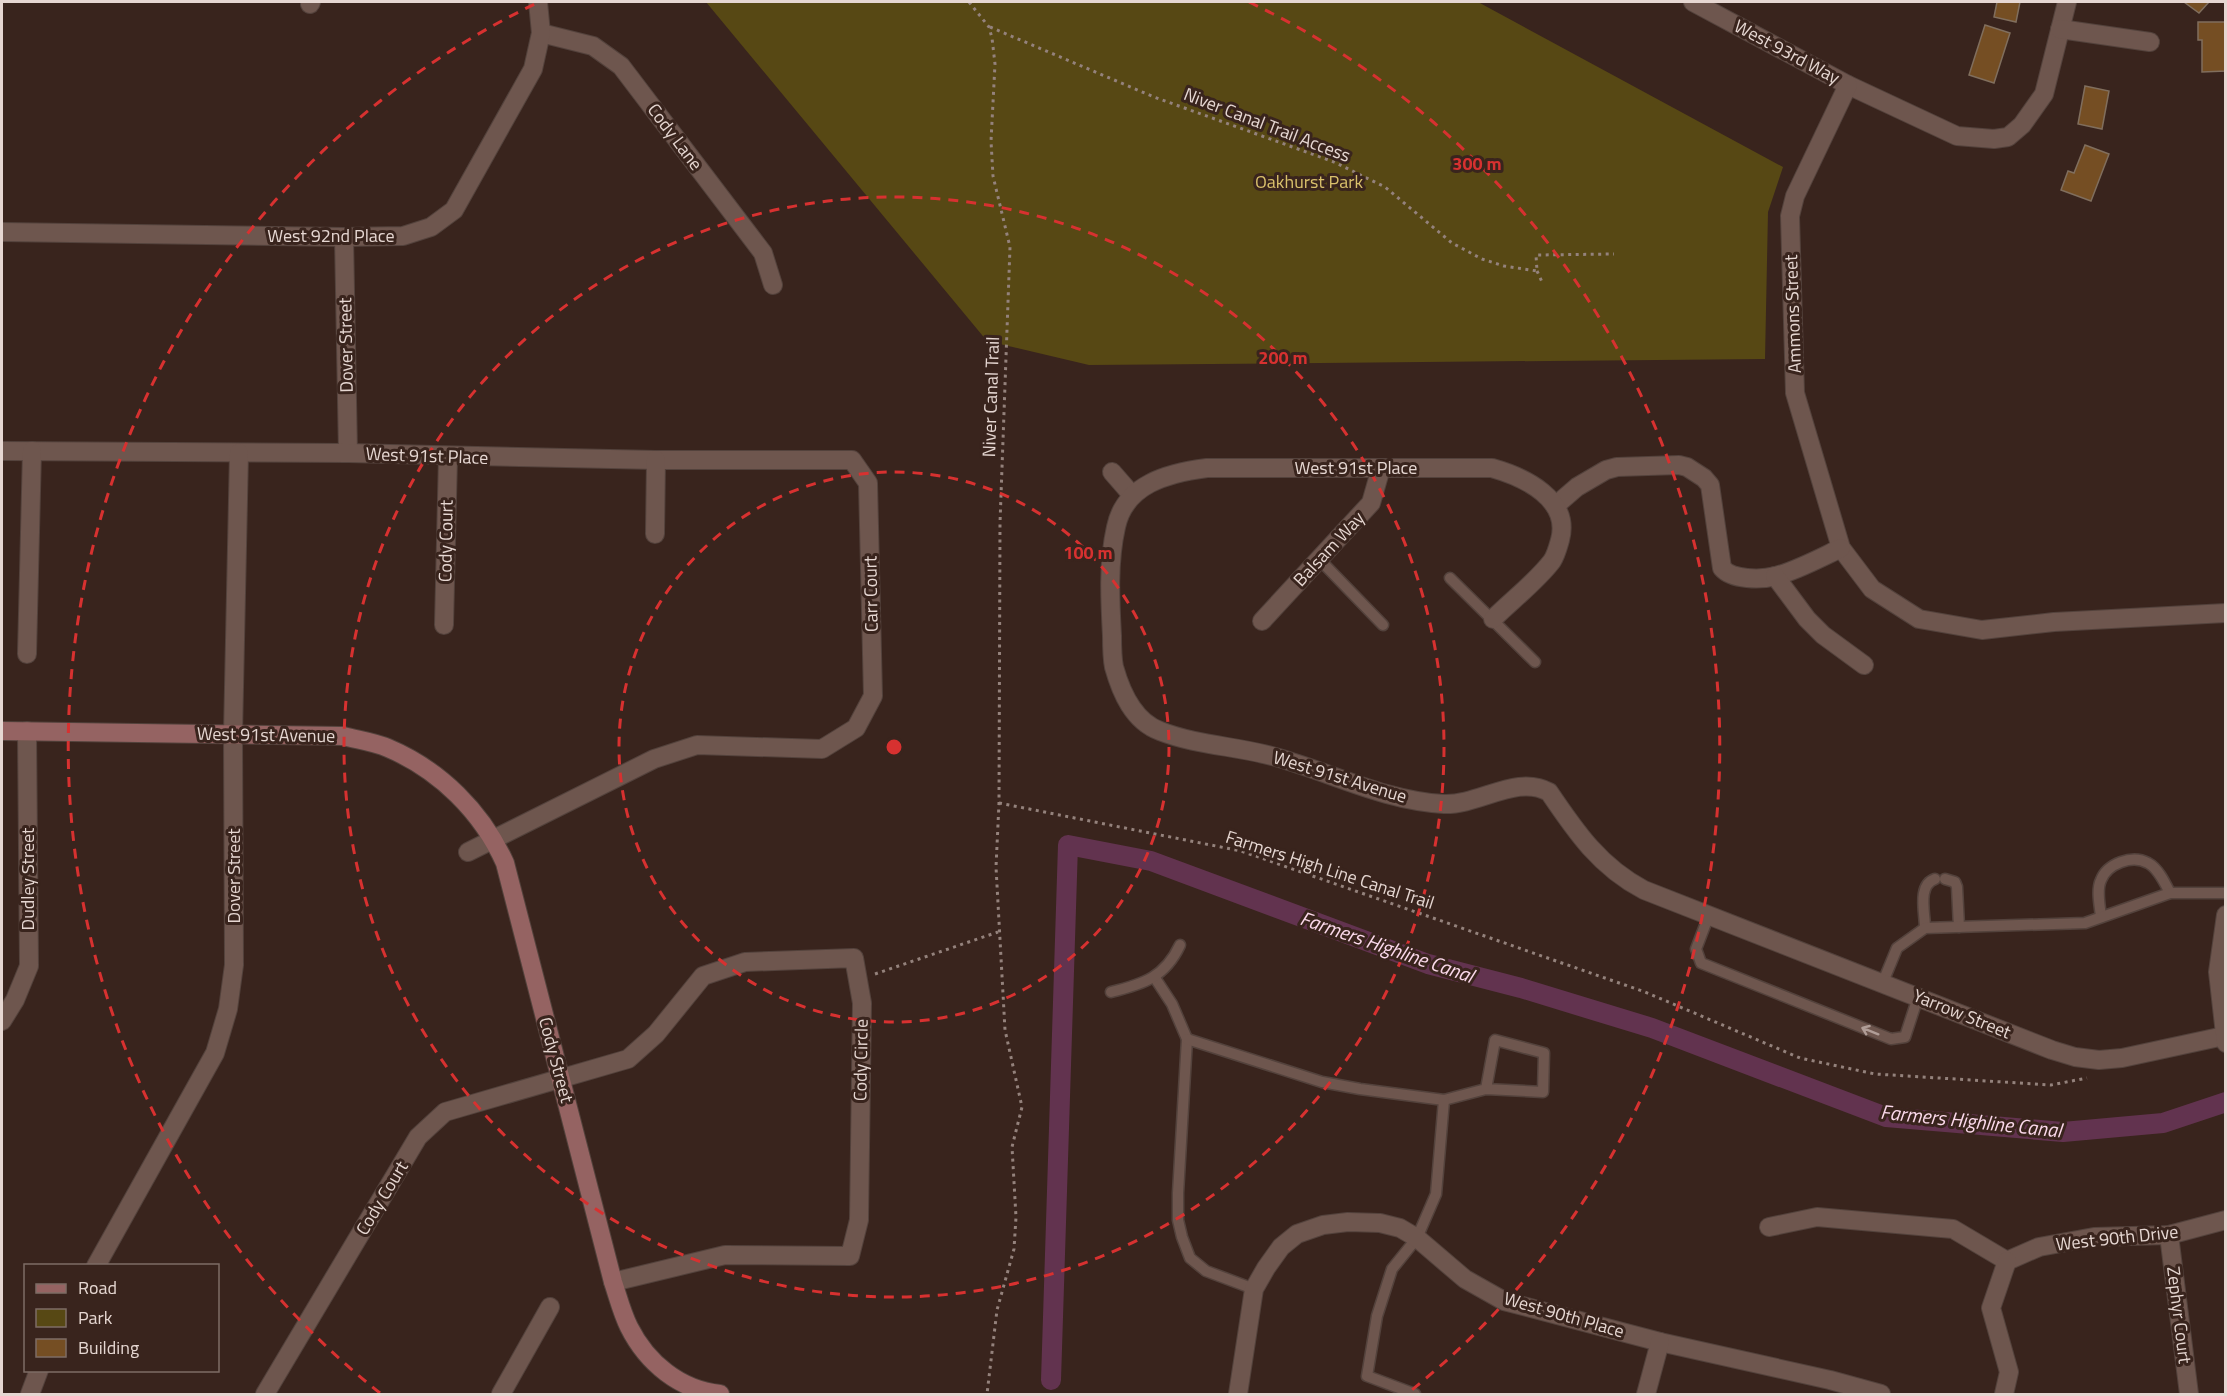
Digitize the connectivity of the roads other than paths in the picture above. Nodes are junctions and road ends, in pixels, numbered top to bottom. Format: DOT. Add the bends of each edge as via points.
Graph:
graph roads {
  1 [pos="538,2"];
  2 [pos="1693,2"];
  3 [pos="2067,2"];
  4 [pos="2060,29"];
  5 [pos="540,33"];
  6 [pos="2151,42"];
  7 [pos="1848,85"];
  8 [pos="2,232"];
  9 [pos="344,237"];
  10 [pos="773,285"];
  11 [pos="2,451"];
  12 [pos="32,451"];
  13 [pos="239,453"];
  14 [pos="348,453"];
  15 [pos="448,457"];
  16 [pos="656,460"];
  17 [pos="852,460"];
  18 [pos="1381,468"];
  19 [pos="1112,472"];
  20 [pos="1132,495"];
  21 [pos="1555,506"];
  22 [pos="655,534"];
  23 [pos="1841,548"];
  24 [pos="1320,560"];
  25 [pos="1775,576"];
  26 [pos="1450,578"];
  27 [pos="2226,613"];
  28 [pos="1492,619"];
  29 [pos="1262,621"];
  30 [pos="444,625"];
  31 [pos="1383,625"];
  32 [pos="27,654"];
  33 [pos="1535,662"];
  34 [pos="1863,665"];
  35 [pos="2,731"];
  36 [pos="27,731"];
  37 [pos="233,734"];
  38 [pos="494,839"];
  39 [pos="468,852"];
  40 [pos="2170,893"];
  41 [pos="2226,893"];
  42 [pos="1709,915"];
  43 [pos="2226,915"];
  44 [pos="2101,917"];
  45 [pos="1959,927"];
  46 [pos="1925,928"];
  47 [pos="1180,945"];
  48 [pos="1155,978"];
  49 [pos="1883,982"];
  50 [pos="1112,993"];
  51 [pos="1918,997"];
  52 [pos="2,1021"];
  53 [pos="1187,1040"];
  54 [pos="2225,1040"];
  55 [pos="561,1078"];
  56 [pos="1486,1089"];
  57 [pos="1444,1100"];
  58 [pos="2226,1220"];
  59 [pos="1769,1227"];
  60 [pos="2169,1235"];
  61 [pos="1417,1238"];
  62 [pos="2007,1261"];
  63 [pos="97,1264"];
  64 [pos="614,1282"];
  65 [pos="1254,1290"];
  66 [pos="550,1307"];
  67 [pos="1660,1342"];
  68 [pos="39,1372"];
  69 [pos="1828,1387"];
  70 [pos="30,1395"];
  71 [pos="265,1395"];
  72 [pos="501,1395"];
  73 [pos="720,1395"];
  74 [pos="1238,1395"];
  75 [pos="1415,1395"];
  76 [pos="1646,1395"];
  77 [pos="1881,1395"];
  78 [pos="2004,1395"];
  79 [pos="2189,1395"];
  1 -- 5 [label="street, West 92nd Place"];
  2 -- 7 [label="street, West 93rd Way"];
  3 -- 4 [label="street"];
  4 -- 6 [label="street"];
  4 -- 7 [label="street, West 93rd Way" via="2044,93 2010,143 1957,136"];
  5 -- 9 [label="street, West 92nd Place" via="533,69 454,210 431,227 403,236"];
  5 -- 10 [label="street, Cody Lane" via="593,46 621,66 763,253"];
  7 -- 23 [label="street, Ammons Street" via="1795,196 1790,216 1795,393"];
  8 -- 9 [label="street, West 92nd Place"];
  9 -- 14 [label="street, Dover Street"];
  11 -- 12 [label="street, West 91st Place"];
  12 -- 13 [label="street, West 91st Place"];
  12 -- 32 [label="street"];
  13 -- 14 [label="street, West 91st Place"];
  13 -- 37 [label="street, Dover Street"];
  14 -- 15 [label="street, West 91st Place"];
  15 -- 16 [label="street, West 91st Place"];
  15 -- 30 [label="street, Cody Court"];
  16 -- 17 [label="street, West 91st Place"];
  16 -- 22 [label="street"];
  17 -- 38 [label="street, Carr Court" via="868,483 873,696 856,728 822,749 697,745 654,759"];
  18 -- 20 [label="street, West 91st Place" via="1207,468 1184,471 1148,484"];
  18 -- 21 [label="street, West 91st Place" via="1492,468 1524,480 1543,492"];
  18 -- 24 [label="street, Balsam Way" via="1371,503"];
  19 -- 20 [label="street"];
  20 -- 42 [label="street, West 91st Avenue" via="1119,513 1112,546 1111,615 1114,665 1129,704 1140,719 1166,733 1278,757 1418,802 1469,802 1521,786 1542,788 1550,792 1607,866 1644,890"];
  21 -- 25 [label="street" via="1592,477 1612,469 1687,467 1710,485 1722,568 1727,575"];
  21 -- 28 [label="street" via="1563,526 1553,560"];
  23 -- 25 [label="street"];
  23 -- 27 [label="street, Ammons Street" via="1872,589 1919,620 1982,630"];
  24 -- 29 [label="street, Balsam Way"];
  24 -- 31 [label="lane"];
  25 -- 34 [label="street" via="1822,635"];
  26 -- 28 [label="lane"];
  28 -- 33 [label="lane"];
  35 -- 36 [label="street, West 91st Avenue"];
  36 -- 37 [label="street, West 91st Avenue"];
  36 -- 52 [label="street, Dudley Street" via="29,966"];
  37 -- 38 [label="street, West 91st Avenue" via="343,736 387,747 424,767 458,795"];
  37 -- 63 [label="street, Dover Street" via="234,965 228,1009 215,1053"];
  38 -- 39 [label="street"];
  38 -- 55 [label="street, Cody Street" via="504,863"];
  40 -- 41 [label="lane"];
  40 -- 44 [label="lane"];
  40 -- 44 [label="lane" via="2149,863 2133,859 2116,864 2106,870 2100,882"];
  42 -- 49 [label="street, Yarrow Street"];
  51 -- 42 [label="lane, one-way" via="1905,1037 1891,1039 1701,963 1696,949"];
  43 -- 54 [label="street, Yarrow Street" via="2218,972"];
  44 -- 45 [label="lane" via="2085,923"];
  45 -- 46 [label="lane"];
  45 -- 46 [label="lane" via="1956,882 1940,879 1927,884 1924,890"];
  46 -- 49 [label="lane" via="1897,948"];
  47 -- 48 [label="lane" via="1173,960"];
  48 -- 50 [label="lane"];
  48 -- 53 [label="lane" via="1172,1004"];
  49 -- 51 [label="street, Yarrow Street"];
  51 -- 54 [label="street, Yarrow Street" via="2052,1050 2091,1059 2122,1058"];
  53 -- 57 [label="lane" via="1322,1082"];
  53 -- 65 [label="lane" via="1178,1193 1182,1237 1190,1258 1206,1272"];
  55 -- 64 [label="street, Cody Street"];
  55 -- 64 [label="street, Cody Circle" via="628,1059 657,1034 703,976 745,962 854,958 862,1004 859,1220 850,1256 725,1255"];
  55 -- 71 [label="street, Cody Court" via="445,1112 418,1137"];
  56 -- 56 [label="lane" via="1543,1092 1544,1053 1495,1040"];
  56 -- 57 [label="lane"];
  57 -- 61 [label="lane" via="1436,1194"];
  58 -- 60 [label="street, West 90th Drive"];
  59 -- 62 [label="street" via="1817,1217 1953,1229"];
  60 -- 62 [label="street, West 90th Drive" via="2094,1237 2039,1247"];
  60 -- 79 [label="street, Zephyr Court"];
  61 -- 65 [label="street, West 90th Place" via="1380,1223 1323,1225 1297,1234 1281,1247"];
  61 -- 67 [label="street, West 90th Place" via="1465,1279 1504,1301"];
  61 -- 75 [label="lane" via="1392,1269 1377,1316 1367,1376"];
  62 -- 78 [label="street" via="1991,1308 2009,1372"];
  64 -- 73 [label="street, Cody Street" via="628,1325 642,1350 660,1369 684,1384"];
  65 -- 74 [label="street, West 90th Place"];
  66 -- 72 [label="street"];
  67 -- 69 [label="street, West 90th Place"];
  67 -- 76 [label="street"];
  68 -- 70 [label="street"];
  69 -- 77 [label="street, West 90th Place"];
}
